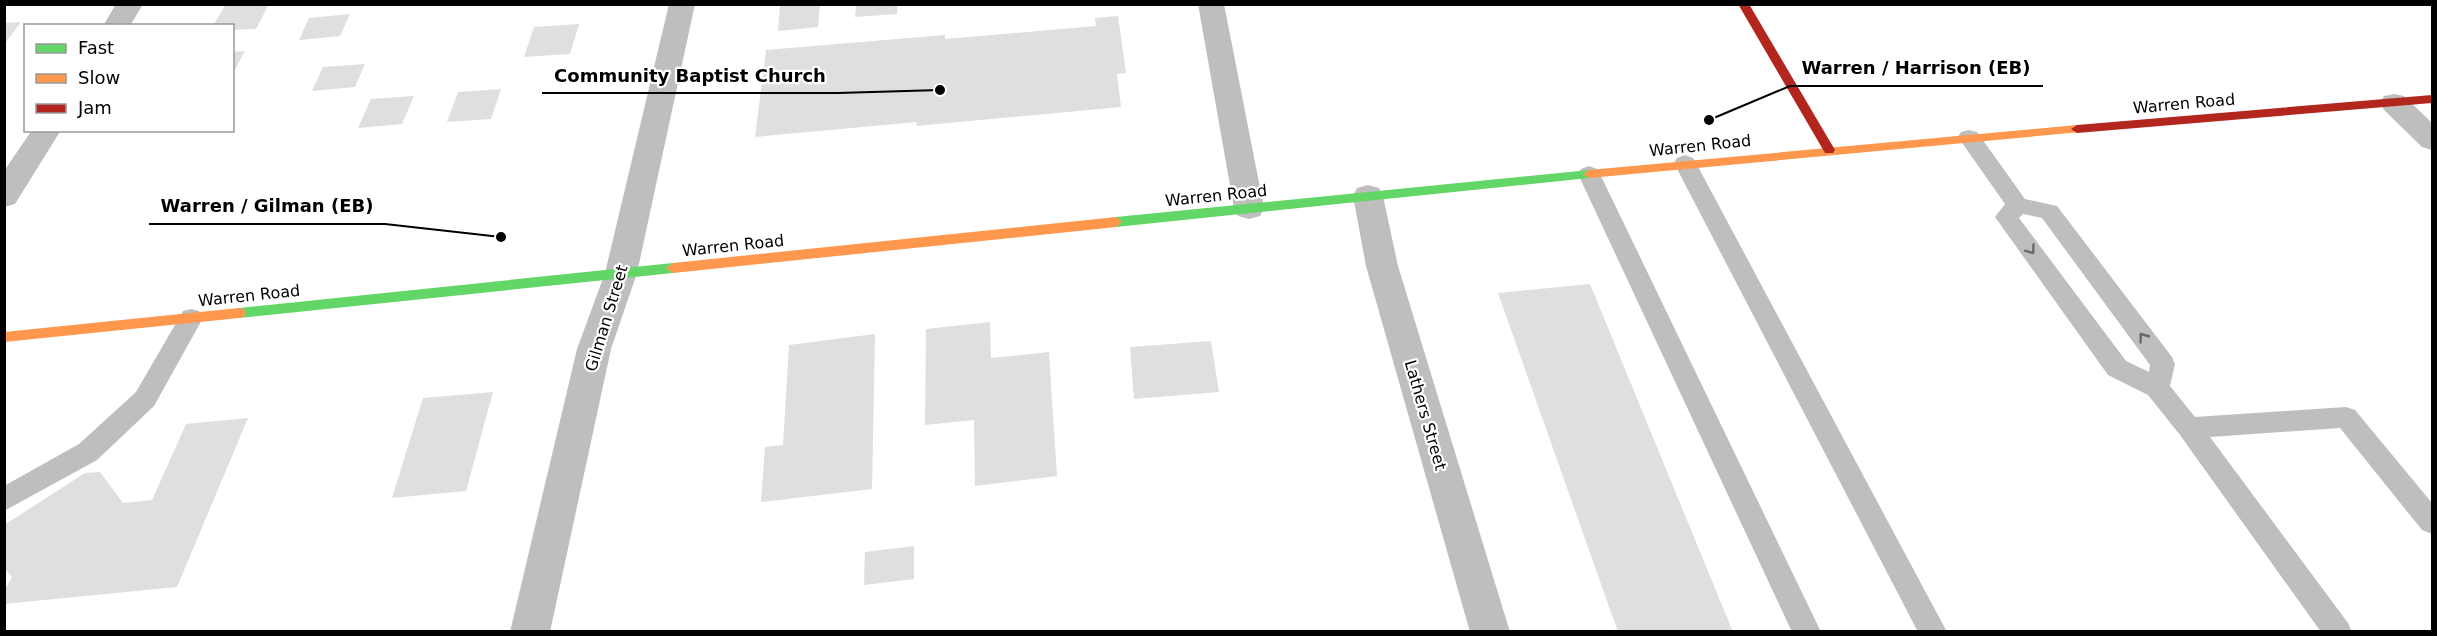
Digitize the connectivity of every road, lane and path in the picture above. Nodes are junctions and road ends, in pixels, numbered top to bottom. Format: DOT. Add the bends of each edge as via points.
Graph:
graph roads {
  1 [pos="130,4"];
  2 [pos="682,4"];
  3 [pos="1211,4"];
  4 [pos="1743,4"];
  5 [pos="117,24"];
  6 [pos="2433,99"];
  7 [pos="2394,103"];
  8 [pos="46,132"];
  9 [pos="1969,137"];
  10 [pos="2433,140"];
  11 [pos="1829,150"];
  12 [pos="1685,163"];
  13 [pos="1589,174"];
  14 [pos="4,196"];
  15 [pos="1368,196"];
  16 [pos="2018,205"];
  17 [pos="1249,208"];
  18 [pos="621,273"];
  19 [pos="191,318"];
  20 [pos="4,337"];
  21 [pos="2157,388"];
  22 [pos="2189,428"];
  23 [pos="4,500"];
  24 [pos="2433,522"];
  25 [pos="530,632"];
  26 [pos="1490,632"];
  27 [pos="1807,632"];
  28 [pos="1933,632"];
  29 [pos="2338,632"];
  1 -- 5 [label="street"];
  2 -- 18 [label="street, Gilman Street"];
  3 -- 17 [label="street"];
  4 -- 11 [label="main road"];
  6 -- 7 [label="main road, Warren Road"];
  7 -- 9 [label="main road, Warren Road"];
  7 -- 10 [label="street"];
  8 -- 14 [label="street"];
  9 -- 11 [label="main road, Warren Road"];
  9 -- 16 [label="lane"];
  11 -- 12 [label="main road, Warren Road"];
  12 -- 13 [label="main road, Warren Road"];
  12 -- 28 [label="lane"];
  13 -- 15 [label="main road, Warren Road"];
  13 -- 27 [label="lane"];
  15 -- 17 [label="main road, Warren Road"];
  15 -- 26 [label="street, Lathers Street" via="1382,266"];
  21 -- 16 [label="lane, one-way" via="2163,364 2049,212"];
  16 -- 21 [label="lane, one-way" via="2006,217 2117,368"];
  17 -- 18 [label="main road, Warren Road"];
  18 -- 19 [label="main road, Warren Road"];
  18 -- 25 [label="street, Gilman Street" via="594,349"];
  19 -- 20 [label="main road, Warren Road"];
  19 -- 23 [label="lane" via="145,399 88,452"];
  21 -- 22 [label="lane"];
  22 -- 24 [label="lane" via="2346,417"];
  22 -- 29 [label="lane"];
}
